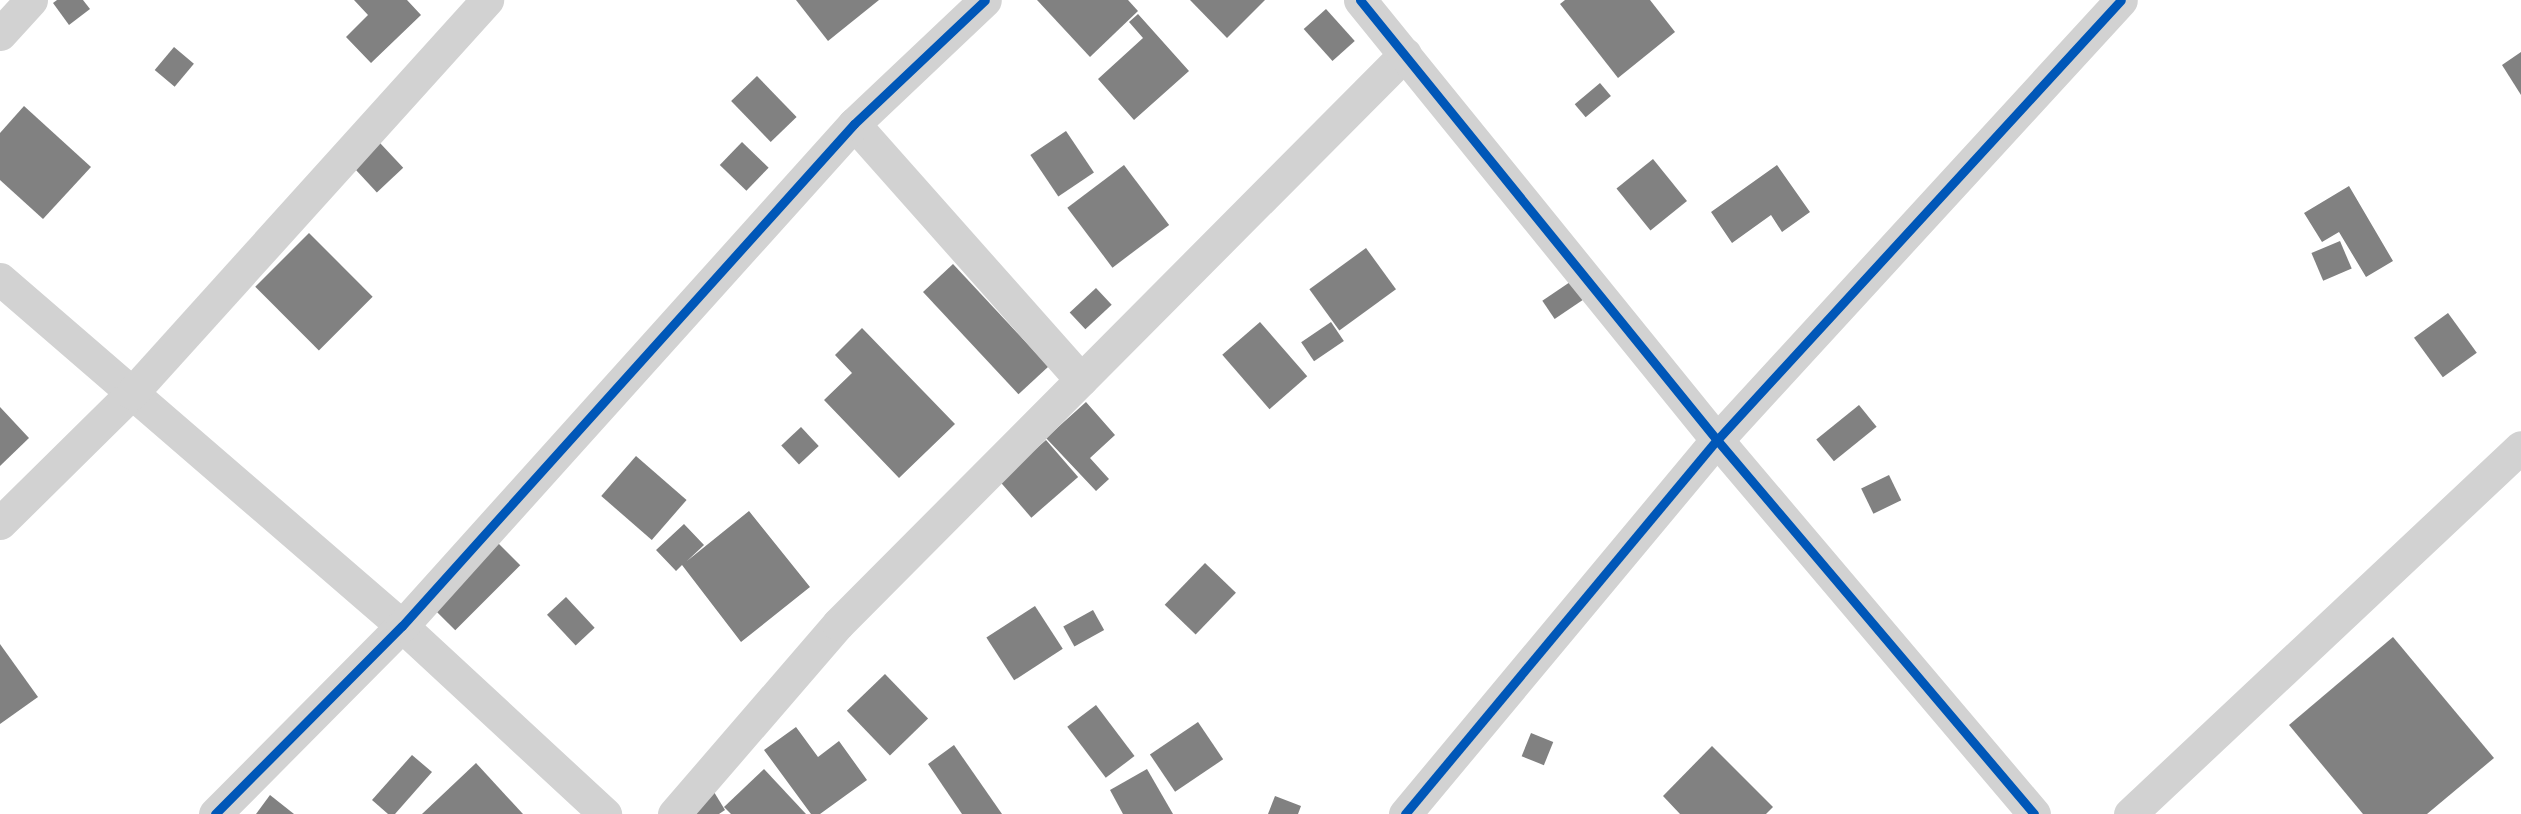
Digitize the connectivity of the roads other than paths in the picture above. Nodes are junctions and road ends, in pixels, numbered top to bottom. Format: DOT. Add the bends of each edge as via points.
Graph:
graph roads {
  1 [pos="31,0"];
  2 [pos="487,0"];
  3 [pos="985,0"];
  4 [pos="1360,0"];
  5 [pos="2121,0"];
  6 [pos="0,34"];
  7 [pos="1405,54"];
  8 [pos="854,124"];
  9 [pos="0,279"];
  10 [pos="1081,380"];
  11 [pos="132,393"];
  12 [pos="1717,440"];
  13 [pos="2521,447"];
  14 [pos="0,523"];
  15 [pos="402,626"];
  16 [pos="215,814"];
  17 [pos="605,814"];
  18 [pos="674,814"];
  19 [pos="1405,814"];
  20 [pos="2034,814"];
  21 [pos="2130,814"];
  1 -- 6 [label="street"];
  2 -- 11 [label="street"];
  3 -- 8 [label="street"];
  4 -- 7 [label="street"];
  5 -- 12 [label="street"];
  7 -- 10 [label="street"];
  7 -- 12 [label="street"];
  8 -- 10 [label="street"];
  8 -- 15 [label="street"];
  9 -- 11 [label="street"];
  10 -- 18 [label="street" via="838,624"];
  11 -- 14 [label="street"];
  11 -- 15 [label="street"];
  12 -- 19 [label="street"];
  12 -- 20 [label="street"];
  13 -- 21 [label="street"];
  15 -- 16 [label="street"];
  15 -- 17 [label="street"];
}
